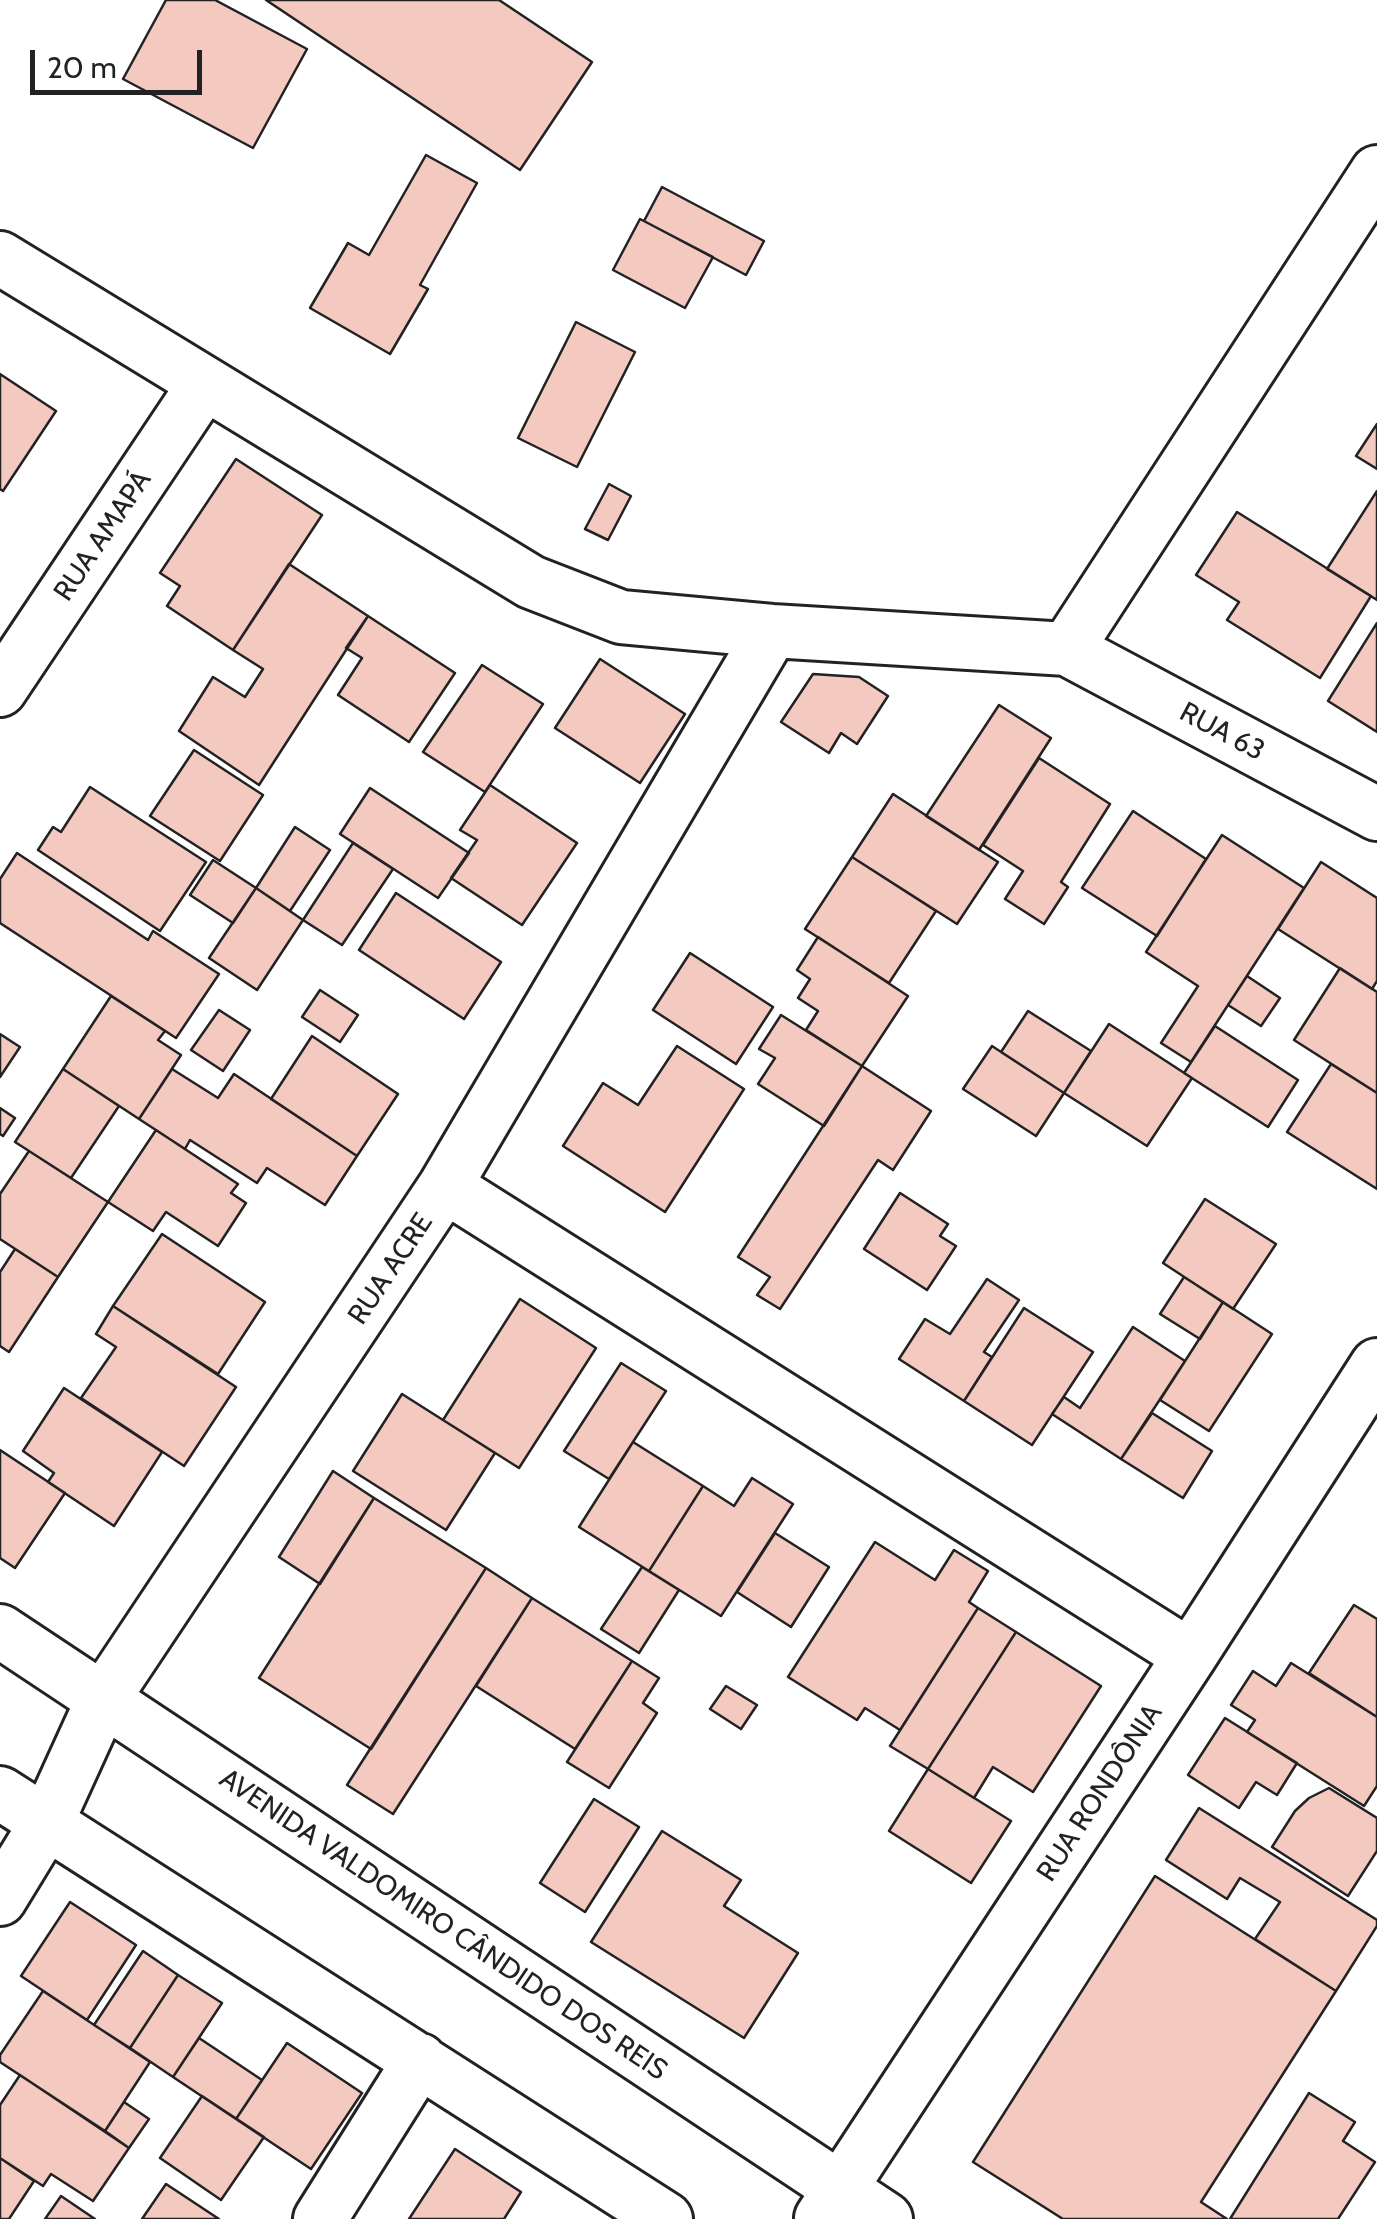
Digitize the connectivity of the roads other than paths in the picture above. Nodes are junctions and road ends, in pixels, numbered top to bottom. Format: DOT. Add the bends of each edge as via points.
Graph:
graph roads {
  1 [pos="1377,172"];
  2 [pos="0,258"];
  3 [pos="206,384"];
  4 [pos="772,631"];
  5 [pos="1067,649"];
  6 [pos="0,690"];
  7 [pos="1377,814"];
  8 [pos="446,1186"];
  9 [pos="1377,1364"];
  10 [pos="0,1631"];
  11 [pos="1190,1656"];
  12 [pos="103,1700"];
  13 [pos="0,1793"];
  14 [pos="47,1822"];
  15 [pos="0,1899"];
  16 [pos="420,2060"];
  17 [pos="830,2204"];
  18 [pos="320,2219"];
  19 [pos="666,2219"];
  20 [pos="886,2219"];
  1 -- 5 [label="street"];
  2 -- 3 [label="street"];
  3 -- 4 [label="street" via="531,582 621,617"];
  3 -- 6 [label="street, RUA AMAPÁ"];
  4 -- 5 [label="street"];
  4 -- 8 [label="street, RUA ACRE"];
  5 -- 7 [label="street, RUA 63"];
  8 -- 11 [label="street"];
  8 -- 12 [label="street, RUA ACRE"];
  9 -- 11 [label="street, RUA RONDÔNIA"];
  10 -- 12 [label="street, AVENIDA VALDOMIRO CÂNDIDO DOS REIS"];
  11 -- 17 [label="street, RUA RONDÔNIA"];
  12 -- 14 [label="street, RUA ACRE"];
  12 -- 17 [label="street, AVENIDA VALDOMIRO CÂNDIDO DOS REIS"];
  13 -- 14 [label="street"];
  14 -- 15 [label="street, RUA ACRE"];
  14 -- 16 [label="street"];
  16 -- 18 [label="street"];
  16 -- 19 [label="street"];
  17 -- 20 [label="street, AVENIDA VALDOMIRO CÂNDIDO DOS REIS"];
}
